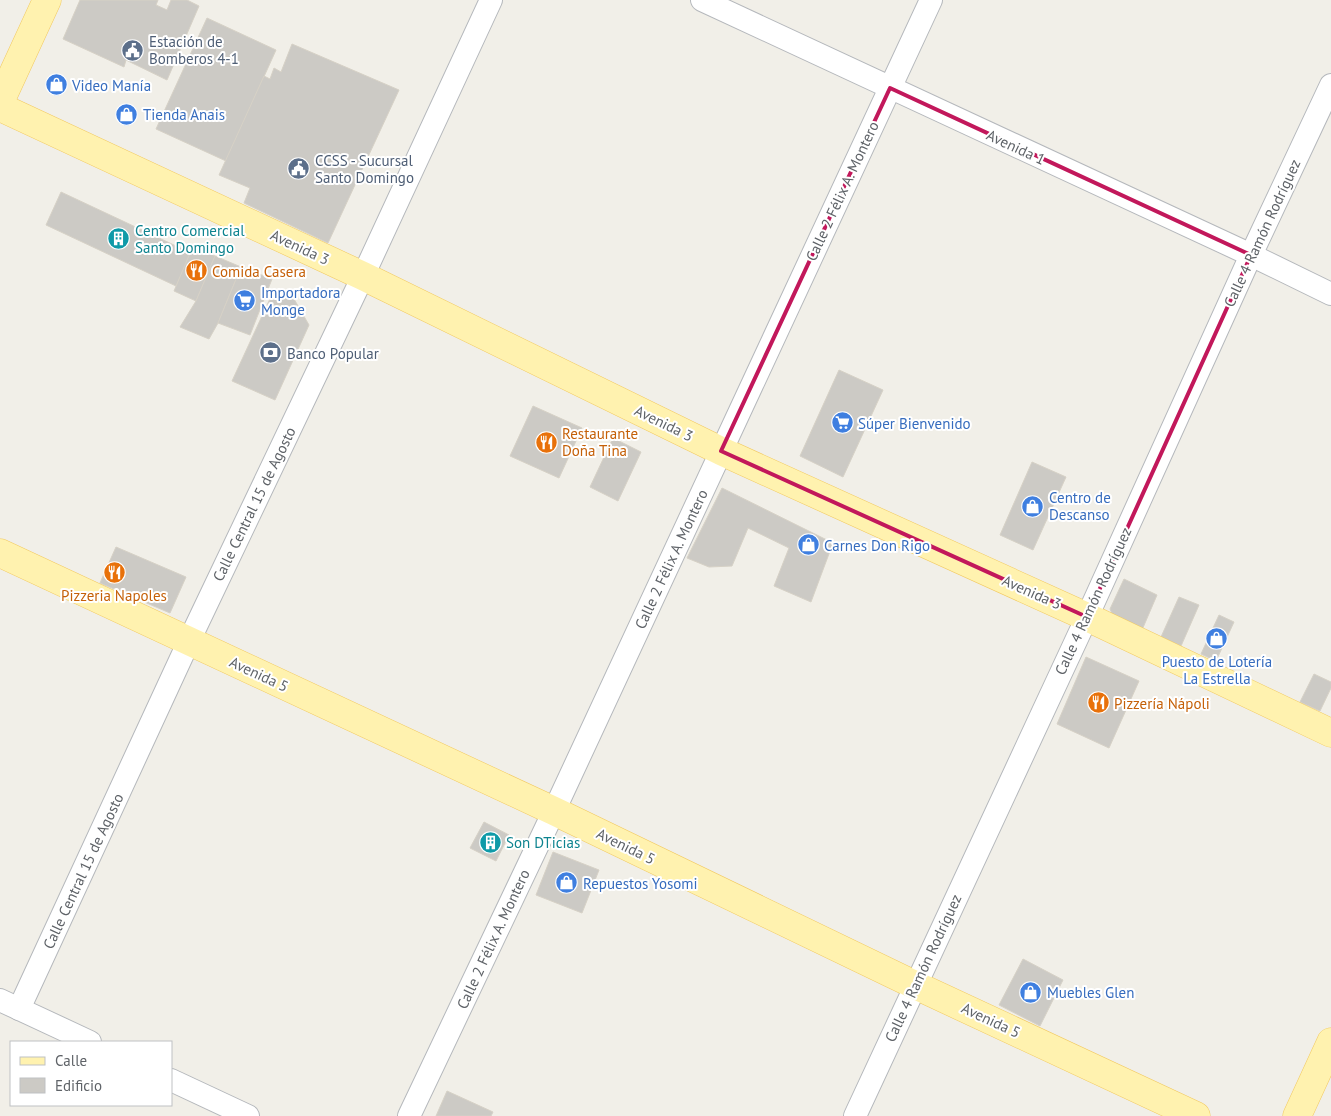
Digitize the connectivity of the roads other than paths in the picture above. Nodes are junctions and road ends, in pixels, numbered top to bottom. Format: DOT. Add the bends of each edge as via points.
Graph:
graph roads {
  1 [pos="47,0"];
  2 [pos="491,0"];
  3 [pos="702,0"];
  4 [pos="931,0"];
  5 [pos="1331,85"];
  6 [pos="890,88"];
  7 [pos="0,102"];
  8 [pos="0,107"];
  9 [pos="1251,255"];
  10 [pos="363,276"];
  11 [pos="1331,294"];
  12 [pos="721,451"];
  13 [pos="0,553"];
  14 [pos="1087,617"];
  15 [pos="189,641"];
  16 [pos="1331,734"];
  17 [pos="554,811"];
  18 [pos="915,985"];
  19 [pos="10,1004"];
  20 [pos="88,1041"];
  21 [pos="1331,1042"];
  22 [pos="172,1080"];
  23 [pos="248,1116"];
  24 [pos="409,1116"];
  25 [pos="855,1116"];
  26 [pos="1196,1116"];
  27 [pos="1297,1116"];
  1 -- 7 [label="main road"];
  2 -- 10 [label="street, Calle Central 15 de Agosto"];
  3 -- 6 [label="street, Avenida 1"];
  4 -- 6 [label="street, Calle 2 Félix A. Montero"];
  5 -- 9 [label="street, Calle 4 Ramón Rodríguez"];
  6 -- 9 [label="street, Avenida 1"];
  6 -- 12 [label="street, Calle 2 Félix A. Montero"];
  8 -- 10 [label="main road, Avenida 3"];
  9 -- 11 [label="street, Avenida 1"];
  9 -- 14 [label="street, Calle 4 Ramón Rodríguez"];
  10 -- 12 [label="main road, Avenida 3"];
  10 -- 15 [label="street, Calle Central 15 de Agosto"];
  12 -- 14 [label="main road, Avenida 3"];
  12 -- 17 [label="street, Calle 2 Félix A. Montero"];
  13 -- 15 [label="main road, Avenida 5"];
  14 -- 16 [label="main road, Avenida 3"];
  14 -- 18 [label="street, Calle 4 Ramón Rodríguez"];
  15 -- 17 [label="main road, Avenida 5"];
  15 -- 19 [label="street, Calle Central 15 de Agosto"];
  17 -- 18 [label="main road, Avenida 5"];
  17 -- 24 [label="street, Calle 2 Félix A. Montero"];
  18 -- 25 [label="street, Calle 4 Ramón Rodríguez"];
  18 -- 26 [label="main road, Avenida 5"];
  19 -- 20 [label="street"];
  21 -- 27 [label="main road"];
  22 -- 23 [label="street"];
}
